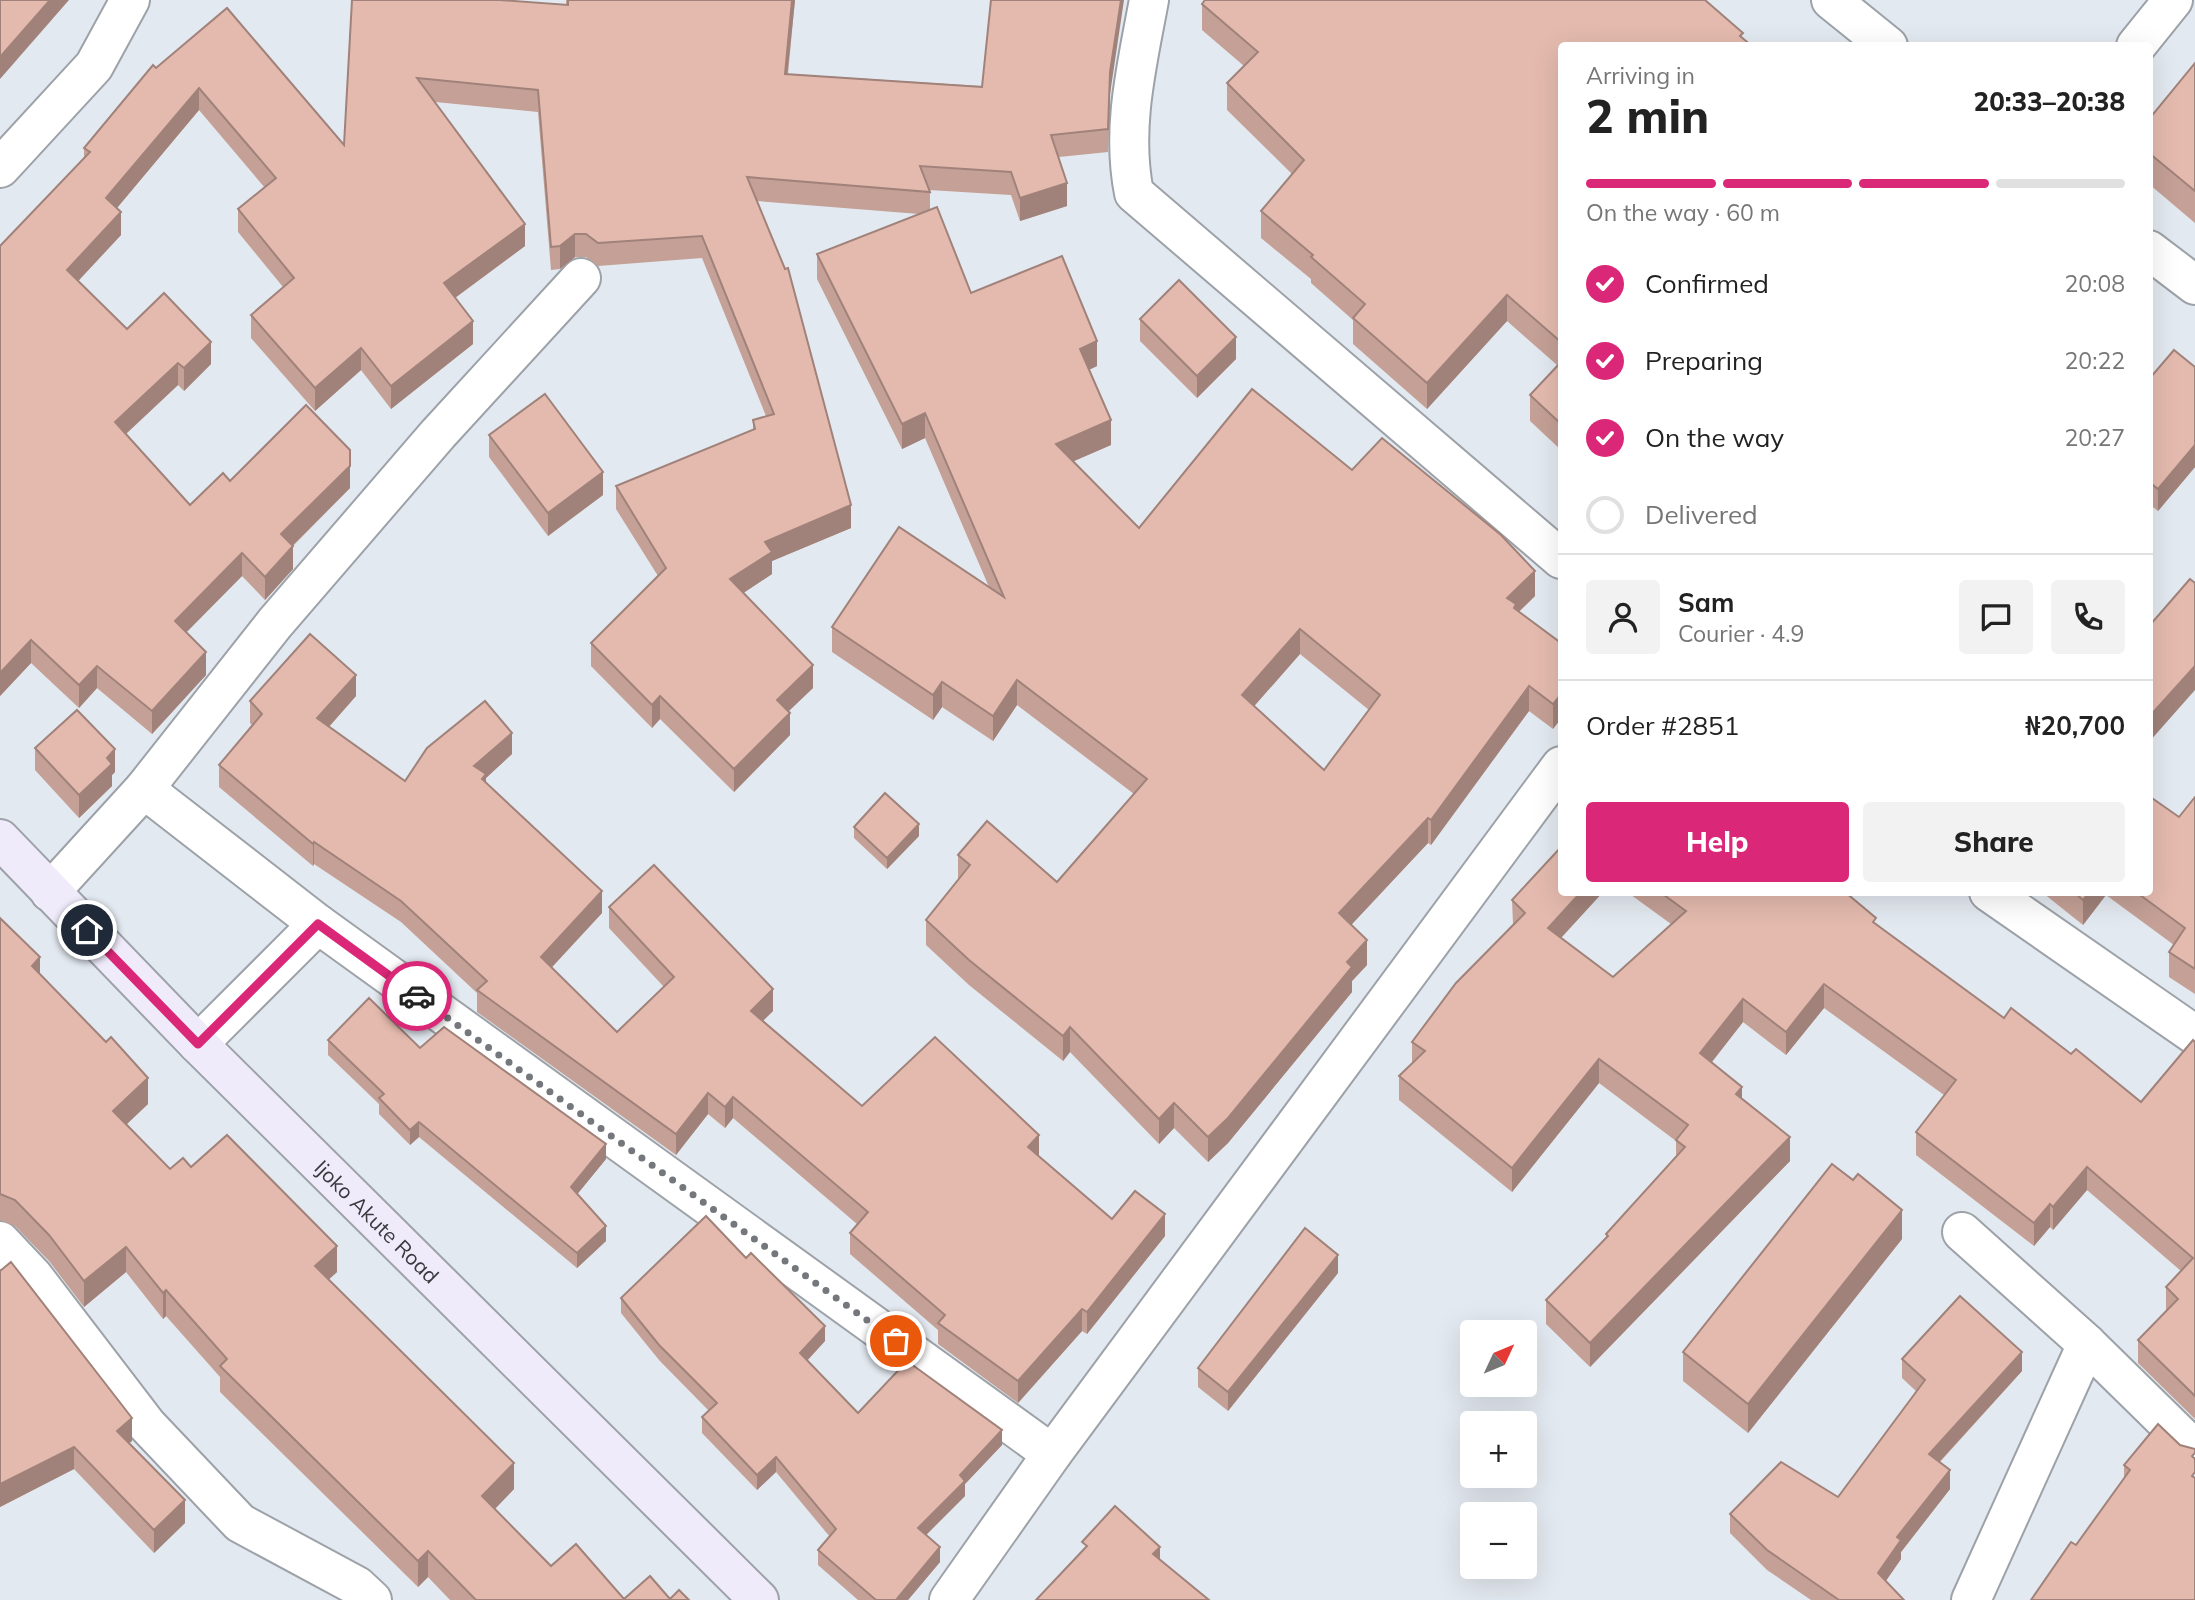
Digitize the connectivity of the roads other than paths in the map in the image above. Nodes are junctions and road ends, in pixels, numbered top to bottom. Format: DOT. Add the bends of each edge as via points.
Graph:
graph roads {
  1 [pos="130,0"];
  2 [pos="1149,0"];
  3 [pos="1831,0"];
  4 [pos="2174,0"];
  5 [pos="1883,42"];
  6 [pos="2139,42"];
  7 [pos="0,168"];
  8 [pos="2153,253"];
  9 [pos="581,278"];
  10 [pos="2195,285"];
  11 [pos="1558,556"];
  12 [pos="1558,770"];
  13 [pos="144,789"];
  14 [pos="0,839"];
  15 [pos="50,892"];
  16 [pos="1995,896"];
  17 [pos="318,924"];
  18 [pos="2195,1035"];
  19 [pos="198,1044"];
  20 [pos="1962,1232"];
  21 [pos="0,1241"];
  22 [pos="2087,1344"];
  23 [pos="2195,1450"];
  24 [pos="1052,1454"];
  25 [pos="372,1600"];
  26 [pos="759,1600"];
  27 [pos="949,1600"];
  28 [pos="1971,1600"];
  1 -- 7 [label="street" via="94,66"];
  2 -- 11 [label="street" via="1130,99 1127,160 1134,193"];
  3 -- 5 [label="street"];
  4 -- 6 [label="street"];
  8 -- 10 [label="street"];
  9 -- 13 [label="street" via="275,623"];
  12 -- 24 [label="street"];
  13 -- 15 [label="street"];
  13 -- 17 [label="street"];
  14 -- 15 [label="main road, Ijoko Akute Road"];
  15 -- 19 [label="main road, Ijoko Akute Road"];
  16 -- 18 [label="street"];
  17 -- 19 [label="street"];
  17 -- 24 [label="street"];
  19 -- 26 [label="main road, Ijoko Akute Road"];
  20 -- 22 [label="street"];
  21 -- 25 [label="street" via="33,1276 147,1425 240,1523 358,1586"];
  22 -- 23 [label="street"];
  22 -- 28 [label="street"];
  24 -- 27 [label="street"];
}
